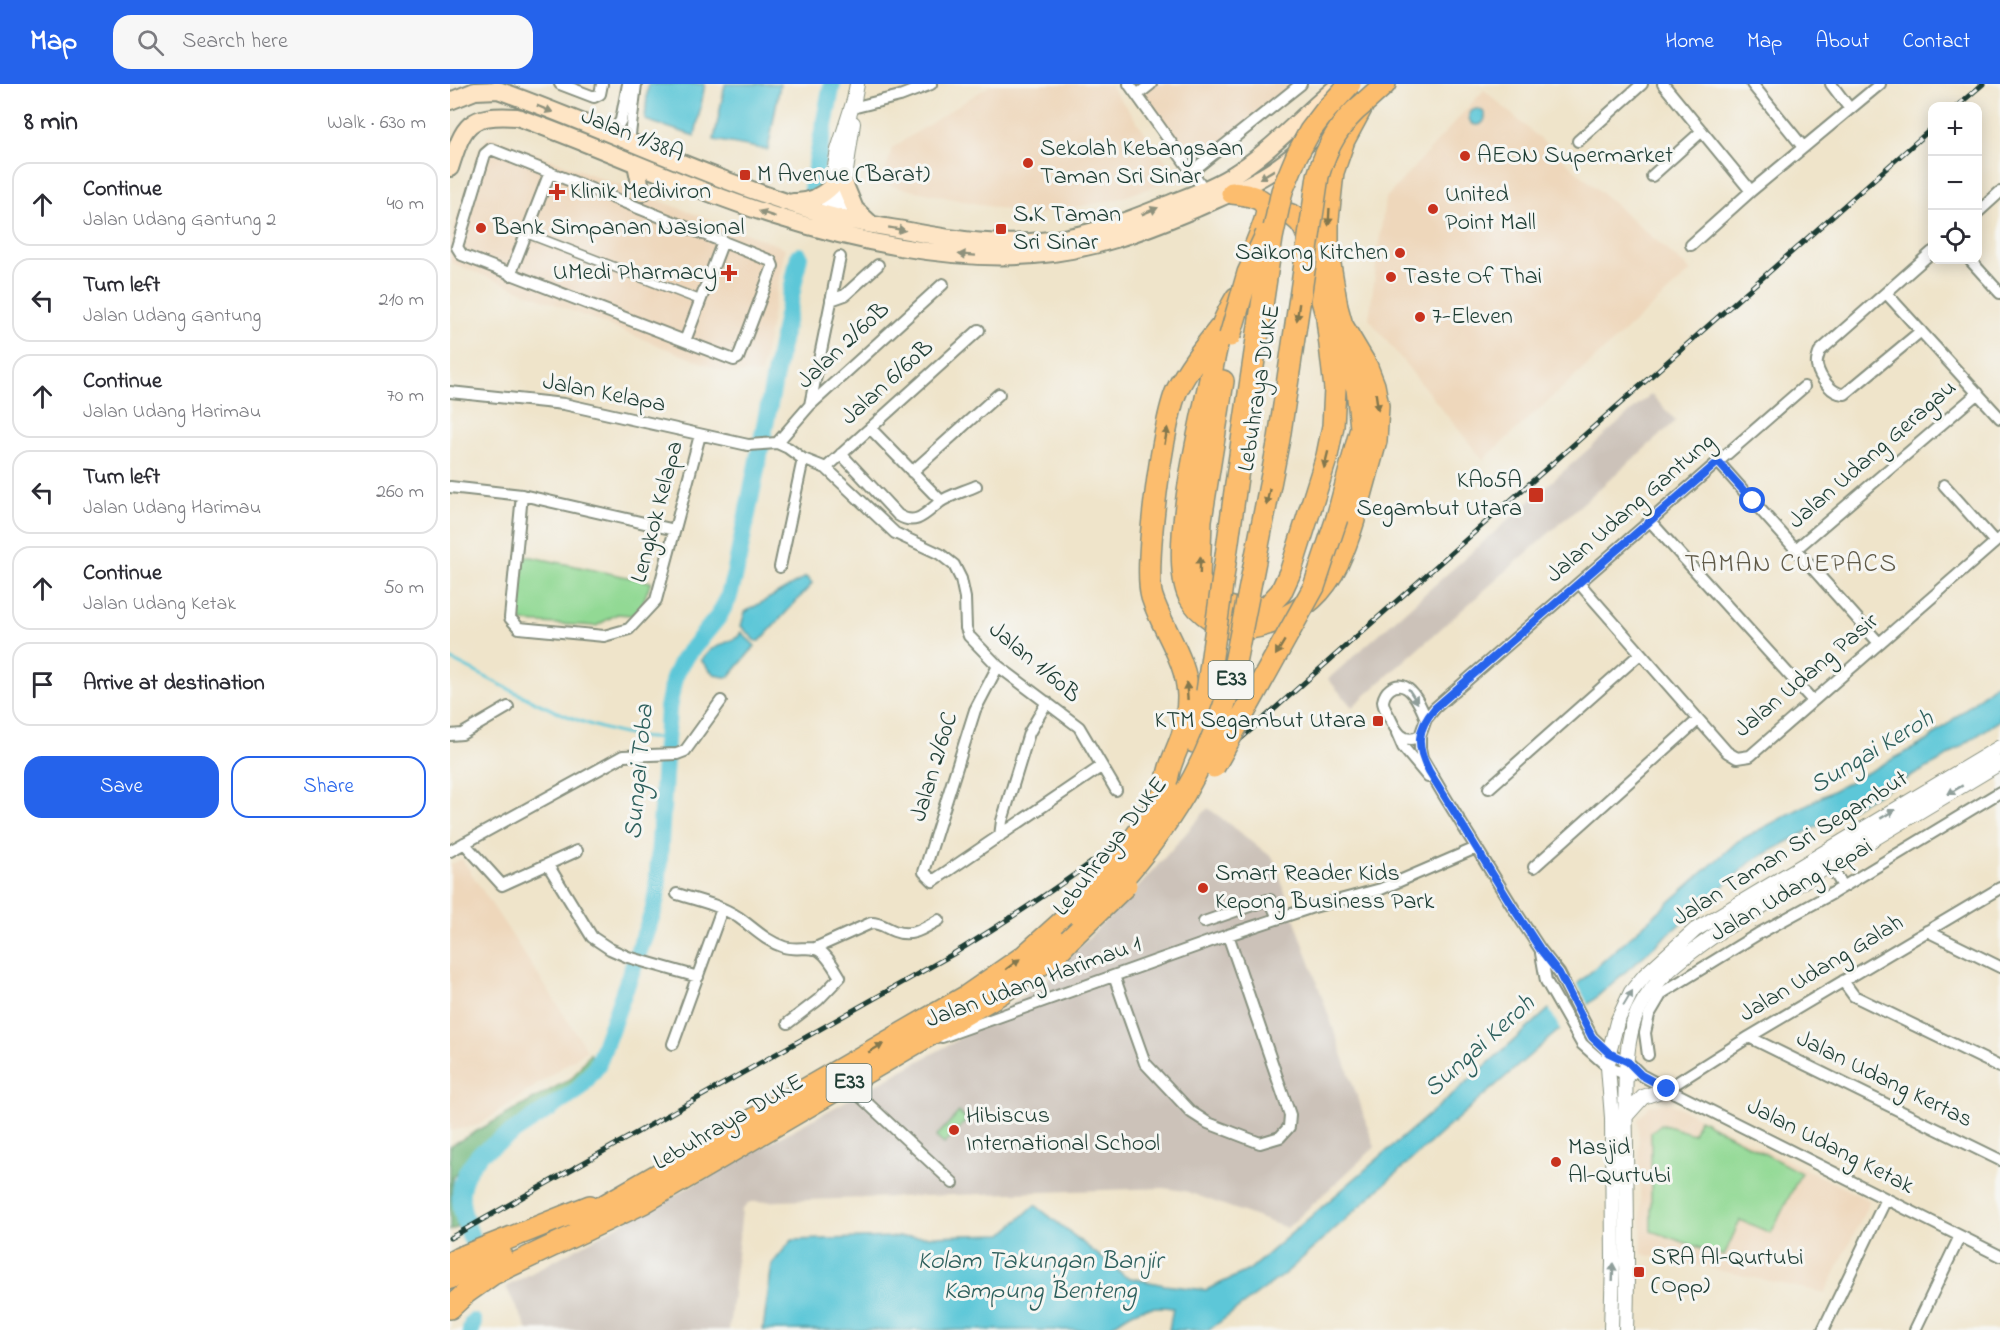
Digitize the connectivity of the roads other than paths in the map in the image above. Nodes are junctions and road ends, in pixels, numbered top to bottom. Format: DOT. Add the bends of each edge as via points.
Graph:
graph roads {
  1 [pos="560,84"];
  2 [pos="602,84"];
  3 [pos="628,84"];
  4 [pos="636,84"];
  5 [pos="857,84"];
  6 [pos="931,84"];
  7 [pos="1129,84"];
  8 [pos="1151,84"];
  9 [pos="1301,84"];
  10 [pos="1340,84"];
  11 [pos="1350,84"];
  12 [pos="1385,84"];
  13 [pos="1642,84"];
  14 [pos="1663,84"];
  15 [pos="1752,84"];
  16 [pos="1831,84"];
  17 [pos="1880,84"];
  18 [pos="501,87"];
  19 [pos="1369,93"];
  20 [pos="1137,95"];
  21 [pos="450,101"];
  22 [pos="854,106"];
  23 [pos="1850,109"];
  24 [pos="1344,110"];
  25 [pos="1702,131"];
  26 [pos="601,132"];
  27 [pos="1578,141"];
  28 [pos="629,143"];
  29 [pos="1803,147"];
  30 [pos="651,167"];
  31 [pos="450,168"];
  32 [pos="550,172"];
  33 [pos="1191,172"];
  34 [pos="709,173"];
  35 [pos="1652,176"];
  36 [pos="839,185"];
  37 [pos="1203,189"];
  38 [pos="1282,191"];
  39 [pos="1751,191"];
  40 [pos="2000,192"];
  41 [pos="1232,193"];
  42 [pos="639,199"];
  43 [pos="783,201"];
  44 [pos="1979,210"];
  45 [pos="832,224"];
  46 [pos="873,225"];
  47 [pos="1261,229"];
  48 [pos="526,233"];
  49 [pos="723,241"];
  50 [pos="1691,244"];
  51 [pos="1310,245"];
  52 [pos="1928,256"];
  53 [pos="840,257"];
  54 [pos="1974,264"];
  55 [pos="878,265"];
  56 [pos="510,275"];
  57 [pos="943,284"];
  58 [pos="1886,293"];
  59 [pos="2000,293"];
  60 [pos="700,300"];
  61 [pos="831,300"];
  62 [pos="1328,319"];
  63 [pos="979,330"];
  64 [pos="1226,331"];
  65 [pos="1921,331"];
  66 [pos="684,341"];
  67 [pos="1804,387"];
  68 [pos="450,392"];
  69 [pos="1978,393"];
  70 [pos="999,394"];
  71 [pos="810,405"];
  72 [pos="2000,418"];
  73 [pos="870,428"];
  74 [pos="700,435"];
  75 [pos="774,443"];
  76 [pos="841,454"];
  77 [pos="803,459"];
  78 [pos="1718,462"];
  79 [pos="826,468"];
  80 [pos="912,472"];
  81 [pos="1944,485"];
  82 [pos="976,486"];
  83 [pos="450,487"];
  84 [pos="522,495"];
  85 [pos="941,501"];
  86 [pos="905,520"];
  87 [pos="1650,520"];
  88 [pos="675,530"];
  89 [pos="895,533"];
  90 [pos="1997,540"];
  91 [pos="1796,549"];
  92 [pos="780,567"];
  93 [pos="1579,583"];
  94 [pos="1879,643"];
  95 [pos="1640,654"];
  96 [pos="999,666"];
  97 [pos="721,701"];
  98 [pos="1813,701"];
  99 [pos="1047,702"];
  100 [pos="508,707"];
  101 [pos="1425,719"];
  102 [pos="1698,720"];
  103 [pos="1397,732"];
  104 [pos="450,735"];
  105 [pos="1420,736"];
  106 [pos="2000,747"];
  107 [pos="2000,763"];
  108 [pos="1102,766"];
  109 [pos="1167,788"];
  110 [pos="1489,788"];
  111 [pos="1116,790"];
  112 [pos="1442,792"];
  113 [pos="2000,792"];
  114 [pos="1000,836"];
  115 [pos="464,843"];
  116 [pos="1476,848"];
  117 [pos="577,850"];
  118 [pos="450,851"];
  119 [pos="548,865"];
  120 [pos="1830,866"];
  121 [pos="1534,867"];
  122 [pos="1843,886"];
  123 [pos="2000,888"];
  124 [pos="677,894"];
  125 [pos="722,909"];
  126 [pos="1278,918"];
  127 [pos="939,920"];
  128 [pos="1204,922"];
  129 [pos="1927,931"];
  130 [pos="1227,935"];
  131 [pos="1070,940"];
  132 [pos="813,949"];
  133 [pos="1540,949"];
  134 [pos="2000,967"];
  135 [pos="1114,976"];
  136 [pos="698,977"];
  137 [pos="1843,981"];
  138 [pos="788,1023"];
  139 [pos="1749,1037"];
  140 [pos="673,1044"];
  141 [pos="1609,1053"];
  142 [pos="1648,1056"];
  143 [pos="1608,1067"];
  144 [pos="2000,1067"];
  145 [pos="1632,1071"];
  146 [pos="850,1087"];
  147 [pos="1667,1089"];
  148 [pos="1626,1116"];
  149 [pos="2000,1160"];
  150 [pos="953,1183"];
  151 [pos="1886,1199"];
  152 [pos="605,1204"];
  153 [pos="631,1212"];
  154 [pos="1960,1236"];
  155 [pos="2000,1256"];
  156 [pos="450,1263"];
  157 [pos="488,1269"];
  158 [pos="450,1278"];
  159 [pos="450,1291"];
  160 [pos="450,1308"];
  161 [pos="1611,1330"];
  162 [pos="1626,1330"];
  163 [pos="1823,1330"];
  164 [pos="1915,1330"];
  1 -- 2 [label="street" via="594,97 600,94"];
  3 -- 26 [label="street" via="616,129"];
  4 -- 28 [label="street"];
  5 -- 22 [label="street"];
  6 -- 22 [label="street" via="900,96"];
  7 -- 20 [label="street"];
  8 -- 20 [label="street"];
  9 -- 33 [label="street"];
  10 -- 37 [label="main road" via="1247,166"];
  11 -- 38 [label="highway, Lebuhraya DUKE / E33, bridge" via="1310,131"];
  12 -- 19 [label="highway, Lebuhraya DUKE / E33"];
  13 -- 27 [label="street"];
  14 -- 25 [label="street"];
  15 -- 29 [label="street"];
  16 -- 23 [label="street"];
  17 -- 23 [label="street"];
  18 -- 21 [label="main road, Jalan 1/38A" via="475,91"];
  18 -- 26 [label="main road, Jalan 1/38A, one-way"];
  19 -- 24 [label="main road"];
  19 -- 64 [label="highway, one-way" via="1340,150 1332,182 1328,252 1342,325 1374,385 1378,406 1376,441 1356,515 1334,572 1311,599 1287,615 1240,630 1219,624 1202,613 1190,596 1182,571 1185,519 1201,425"];
  19 -- 131 [label="highway, Lebuhraya DUKE / E33, one-way, bridge" via="1335,134 1318,176 1279,439 1231,683 1220,720 1180,804 1131,870"];
  20 -- 33 [label="street"];
  22 -- 36 [label="street" via="838,150"];
  23 -- 29 [label="street"];
  24 -- 41 [label="main road, one-way" via="1279,166"];
  24 -- 51 [label="highway" via="1323,140 1309,171 1306,198"];
  25 -- 35 [label="street"];
  25 -- 39 [label="street"];
  26 -- 28 [label="main road, Jalan 1/38A"];
  26 -- 30 [label="main road"];
  28 -- 34 [label="main road, Jalan 1/38A"];
  29 -- 39 [label="street"];
  30 -- 31 [label="main road, Jalan 1/38A" via="517,117 493,116 470,125 458,143"];
  30 -- 34 [label="main road"];
  30 -- 42 [label="main road"];
  30 -- 42 [label="main road"];
  45 -- 30 [label="main road, Jalan 1/38A, one-way" via="776,217"];
  32 -- 42 [label="street"];
  32 -- 48 [label="street"];
  32 -- 56 [label="street" via="491,149 485,154 457,247 462,255"];
  33 -- 37 [label="street"];
  34 -- 43 [label="main road, Jalan 1/38A"];
  36 -- 43 [label="main road" via="819,198 800,203"];
  36 -- 45 [label="street"];
  36 -- 46 [label="main road" via="855,209"];
  46 -- 37 [label="main road, one-way" via="978,242 1050,240 1096,231"];
  38 -- 64 [label="highway, bridge"];
  38 -- 109 [label="highway, Lebuhraya DUKE / E33, bridge" via="1207,692 1187,760"];
  39 -- 50 [label="street"];
  40 -- 44 [label="street"];
  41 -- 45 [label="main road, one-way" via="1108,242 1035,255 965,255 925,250"];
  41 -- 47 [label="highway" via="1264,202 1266,215"];
  42 -- 49 [label="street"];
  43 -- 45 [label="main road, Jalan 1/38A"];
  45 -- 46 [label="main road"];
  47 -- 51 [label="highway" via="1272,217 1293,216 1303,225"];
  47 -- 64 [label="highway"];
  48 -- 56 [label="street"];
  48 -- 60 [label="street"];
  49 -- 60 [label="street"];
  49 -- 66 [label="street" via="771,261 773,266 738,358 734,360"];
  51 -- 62 [label="highway"];
  52 -- 58 [label="street"];
  53 -- 61 [label="street"];
  54 -- 59 [label="street"];
  55 -- 61 [label="street" via="845,294"];
  56 -- 66 [label="street"];
  57 -- 71 [label="street, Jalan 2/60B"];
  58 -- 65 [label="street"];
  58 -- 65 [label="street" via="1820,351 1817,368 1831,390 1845,394"];
  60 -- 66 [label="street"];
  61 -- 71 [label="street"];
  62 -- 64 [label="highway, one-way" via="1335,389 1333,426 1322,473 1281,592 1268,606 1247,612 1219,604 1207,594 1199,579 1201,520"];
  62 -- 131 [label="highway, one-way, bridge" via="1357,388 1361,428 1314,587 1198,798 1133,877"];
  63 -- 73 [label="street, Jalan 6/60B"];
  109 -- 64 [label="highway, one-way" via="1188,713 1188,695 1185,673 1152,596 1150,568 1156,494 1177,390 1197,358"];
  65 -- 69 [label="street"];
  67 -- 78 [label="street, Jalan Udang Gantung"];
  68 -- 74 [label="street, Jalan Kelapa" via="564,404"];
  69 -- 72 [label="street"];
  69 -- 91 [label="street, Jalan Udang Geragau"];
  70 -- 80 [label="street"];
  71 -- 75 [label="street, Jalan 2/60B"];
  73 -- 76 [label="street, Jalan 6/60B"];
  73 -- 80 [label="street"];
  74 -- 75 [label="street, Jalan Kelapa" via="748,445"];
  74 -- 88 [label="street, Lengkok Kelapa"];
  75 -- 77 [label="street, Jalan 1/60B"];
  76 -- 79 [label="street, Jalan 6/60B"];
  76 -- 86 [label="street"];
  77 -- 79 [label="street, Jalan 1/60B"];
  77 -- 92 [label="street"];
  78 -- 87 [label="street, Jalan Udang Gantung"];
  78 -- 91 [label="street"];
  79 -- 89 [label="street, Jalan 1/60B"];
  80 -- 85 [label="street"];
  81 -- 90 [label="street"];
  82 -- 85 [label="street"];
  83 -- 84 [label="street"];
  84 -- 88 [label="street"];
  84 -- 88 [label="street, Lengkok Kelapa" via="510,618 519,628 604,636 629,629 656,600"];
  85 -- 86 [label="street" via="918,519"];
  86 -- 89 [label="street"];
  87 -- 93 [label="street, Jalan Udang Gantung"];
  87 -- 98 [label="street"];
  89 -- 96 [label="street, Jalan 1/60B" via="954,565 961,579 969,636"];
  90 -- 94 [label="street, Jalan Udang Pasir"];
  91 -- 94 [label="street"];
  93 -- 95 [label="street, Jalan Udang Pasir"];
  93 -- 101 [label="street, Jalan Udang Gantung"];
  94 -- 98 [label="street, Jalan Udang Pasir"];
  95 -- 102 [label="street, Jalan Udang Pasir"];
  95 -- 110 [label="street"];
  96 -- 99 [label="street, Jalan 1/60B"];
  96 -- 114 [label="street, Jalan 2/60C" via="975,710 924,872 933,881"];
  97 -- 115 [label="street" via="685,751 623,756"];
  98 -- 102 [label="street, Jalan Udang Pasir" via="1750,756 1737,758 1727,752"];
  99 -- 108 [label="street, Jalan 1/60B" via="1079,728"];
  99 -- 114 [label="street" via="1029,733"];
  100 -- 104 [label="street" via="462,734"];
  103 -- 101 [label="street, one-way" via="1384,705 1391,687 1401,685 1410,690"];
  101 -- 105 [label="street"];
  102 -- 121 [label="street"];
  103 -- 105 [label="street" via="1409,740"];
  103 -- 112 [label="street" via="1403,747"];
  105 -- 112 [label="street" via="1422,758"];
  141 -- 106 [label="street, Jalan Taman Sri Segambut, one-way" via="1631,992 1695,930"];
  107 -- 120 [label="street, Jalan Taman Sri Segambut, one-way"];
  108 -- 111 [label="street, Jalan 1/60B"];
  108 -- 114 [label="street"];
  152 -- 109 [label="highway, Lebuhraya DUKE / E33, one-way, bridge" via="964,997 1016,962 1087,898 1119,861"];
  112 -- 116 [label="street"];
  113 -- 122 [label="street, Jalan Udang Kepai"];
  115 -- 118 [label="street"];
  115 -- 119 [label="street" via="502,885"];
  116 -- 126 [label="street, Jalan Udang Harimau 1" via="1381,889"];
  116 -- 133 [label="street"];
  117 -- 119 [label="street"];
  119 -- 136 [label="street" via="592,937 627,957"];
  120 -- 122 [label="street"];
  120 -- 145 [label="street, Jalan Taman Sri Segambut" via="1719,932 1660,978 1638,1012 1630,1035"];
  122 -- 142 [label="street, Jalan Udang Kepai" via="1662,993 1649,1015 1645,1033"];
  123 -- 129 [label="street, Jalan Udang Galah"];
  124 -- 125 [label="street"];
  125 -- 132 [label="street" via="764,939 793,950"];
  125 -- 136 [label="street"];
  126 -- 128 [label="street" via="1273,903 1267,900"];
  126 -- 130 [label="street, Jalan Udang Harimau 1"];
  127 -- 132 [label="street" via="907,934 872,923"];
  129 -- 134 [label="street"];
  129 -- 137 [label="street, Jalan Udang Galah"];
  130 -- 135 [label="street, Jalan Udang Harimau 1"];
  130 -- 135 [label="street" via="1290,1115 1289,1127 1280,1137 1260,1143 1208,1123 1191,1112 1145,1063"];
  131 -- 157 [label="highway, Lebuhraya DUKE / E33" via="1000,994 653,1197"];
  132 -- 138 [label="street" via="822,952 840,977"];
  133 -- 141 [label="street" via="1559,973 1592,1037"];
  133 -- 143 [label="street" via="1546,981 1582,1044"];
  135 -- 146 [label="street, Jalan Udang Harimau 1" via="934,1040"];
  136 -- 140 [label="street"];
  137 -- 139 [label="street, Jalan Udang Galah"];
  137 -- 144 [label="street" via="1854,996"];
  139 -- 147 [label="street, Jalan Udang Galah"];
  139 -- 149 [label="street, Jalan Udang Kertas"];
  141 -- 143 [label="street, Jalan Taman Sri Segambut"];
  141 -- 145 [label="street"];
  143 -- 145 [label="street"];
  161 -- 143 [label="street, Jalan Taman Sri Segambut, one-way" via="1612,1142"];
  145 -- 147 [label="street, Jalan Udang Ketak"];
  145 -- 148 [label="street, Jalan Taman Sri Segambut"];
  146 -- 150 [label="street"];
  146 -- 153 [label="street, Jalan Udang Harimau 1"];
  147 -- 148 [label="street" via="1643,1097"];
  147 -- 151 [label="street, Jalan Udang Ketak"];
  148 -- 162 [label="street, Jalan Taman Sri Segambut"];
  151 -- 154 [label="street, Jalan Udang Ketak"];
  151 -- 163 [label="street"];
  152 -- 156 [label="highway, E33" via="587,1207"];
  152 -- 157 [label="highway, Lebuhraya DUKE / E33"];
  154 -- 155 [label="street, Jalan Udang Ketak"];
  154 -- 164 [label="street"];
  157 -- 158 [label="highway, E33"];
  157 -- 159 [label="highway"];
  157 -- 160 [label="highway, E33"];
}
